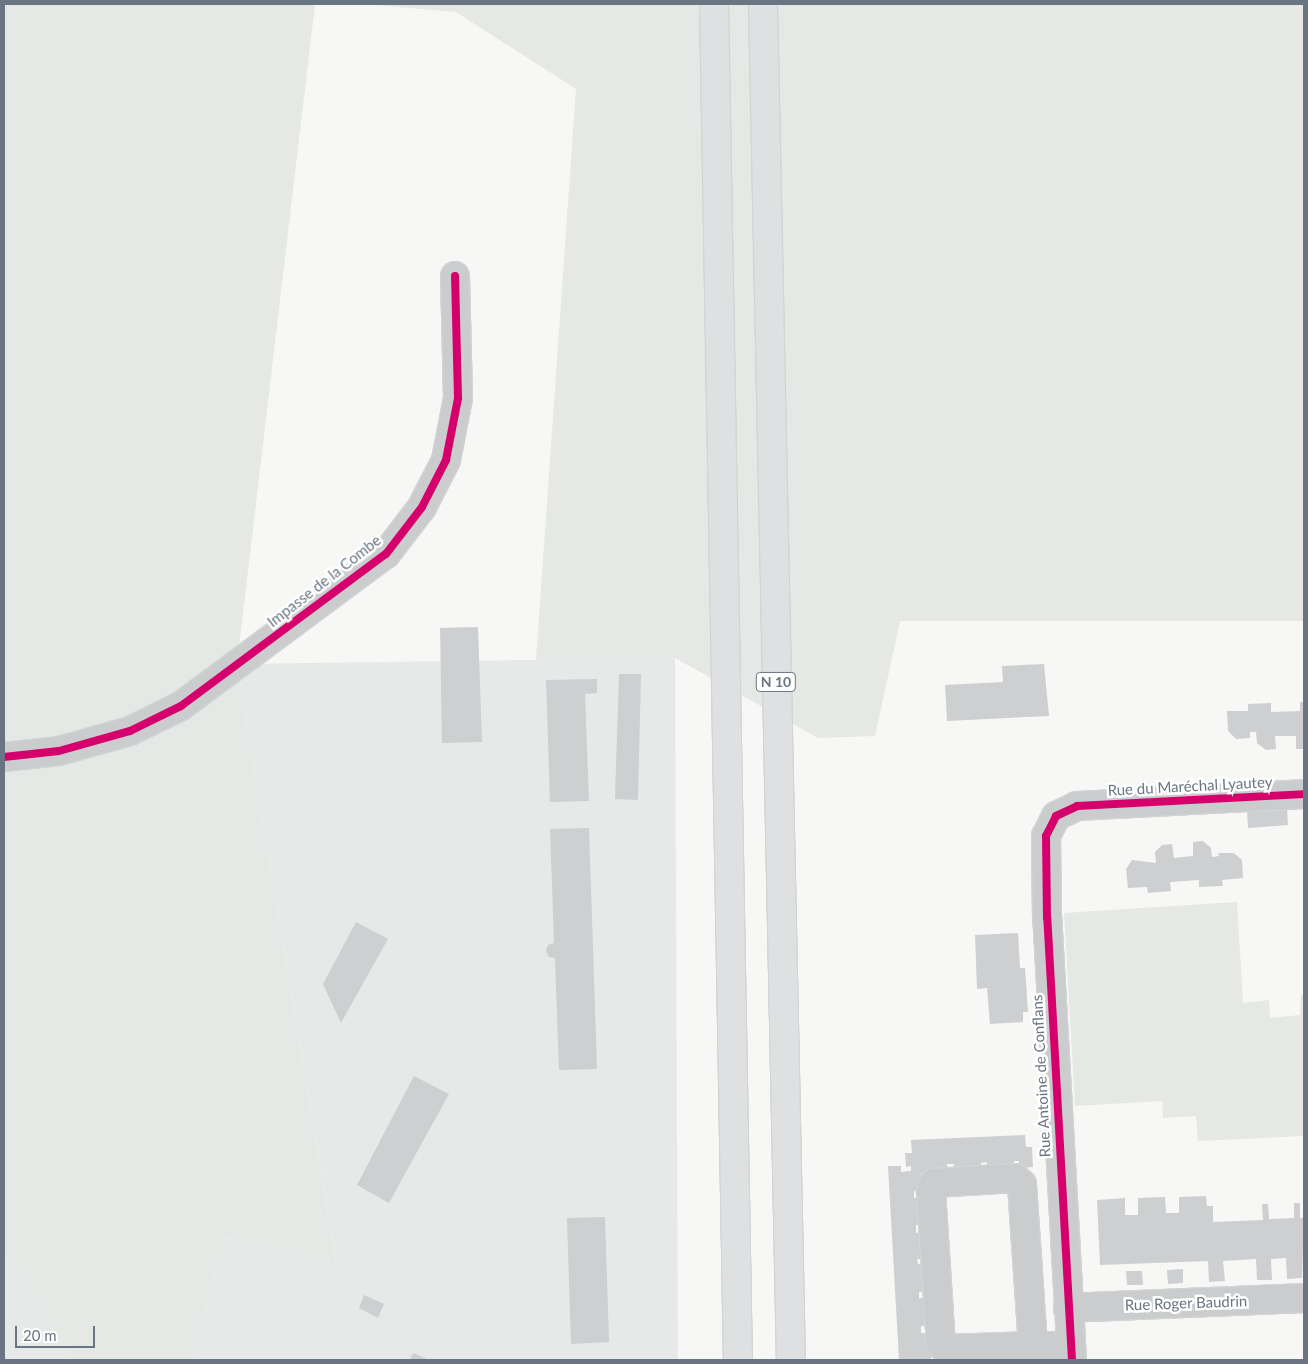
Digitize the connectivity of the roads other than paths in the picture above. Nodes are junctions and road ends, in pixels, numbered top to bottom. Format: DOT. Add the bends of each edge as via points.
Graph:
graph roads {
  1 [pos="714,4"];
  2 [pos="763,4"];
  3 [pos="455,276"];
  4 [pos="4,757"];
  5 [pos="1304,794"];
  6 [pos="1077,806"];
  7 [pos="1304,1298"];
  8 [pos="1068,1308"];
  9 [pos="1033,1346"];
  10 [pos="1071,1352"];
  11 [pos="738,1360"];
  12 [pos="791,1360"];
  1 -- 11 [label="highway"];
  2 -- 12 [label="highway, N 10"];
  3 -- 4 [label="street, Impasse de la Combe" via="458,398 446,460 426,499 386,554 181,706 130,731 59,750"];
  5 -- 6 [label="street, Rue du Maréchal Lyautey"];
  6 -- 8 [label="street, Rue Antoine de Conflans" via="1056,816 1046,836 1047,918"];
  7 -- 8 [label="street, Rue Roger Baudrin"];
  8 -- 10 [label="street, Rue Antoine de Conflans"];
  9 -- 9 [label="street" via="946,1349 941,1345 931,1191 934,1184 1014,1178 1022,1184"];
  9 -- 10 [label="street"];
}
